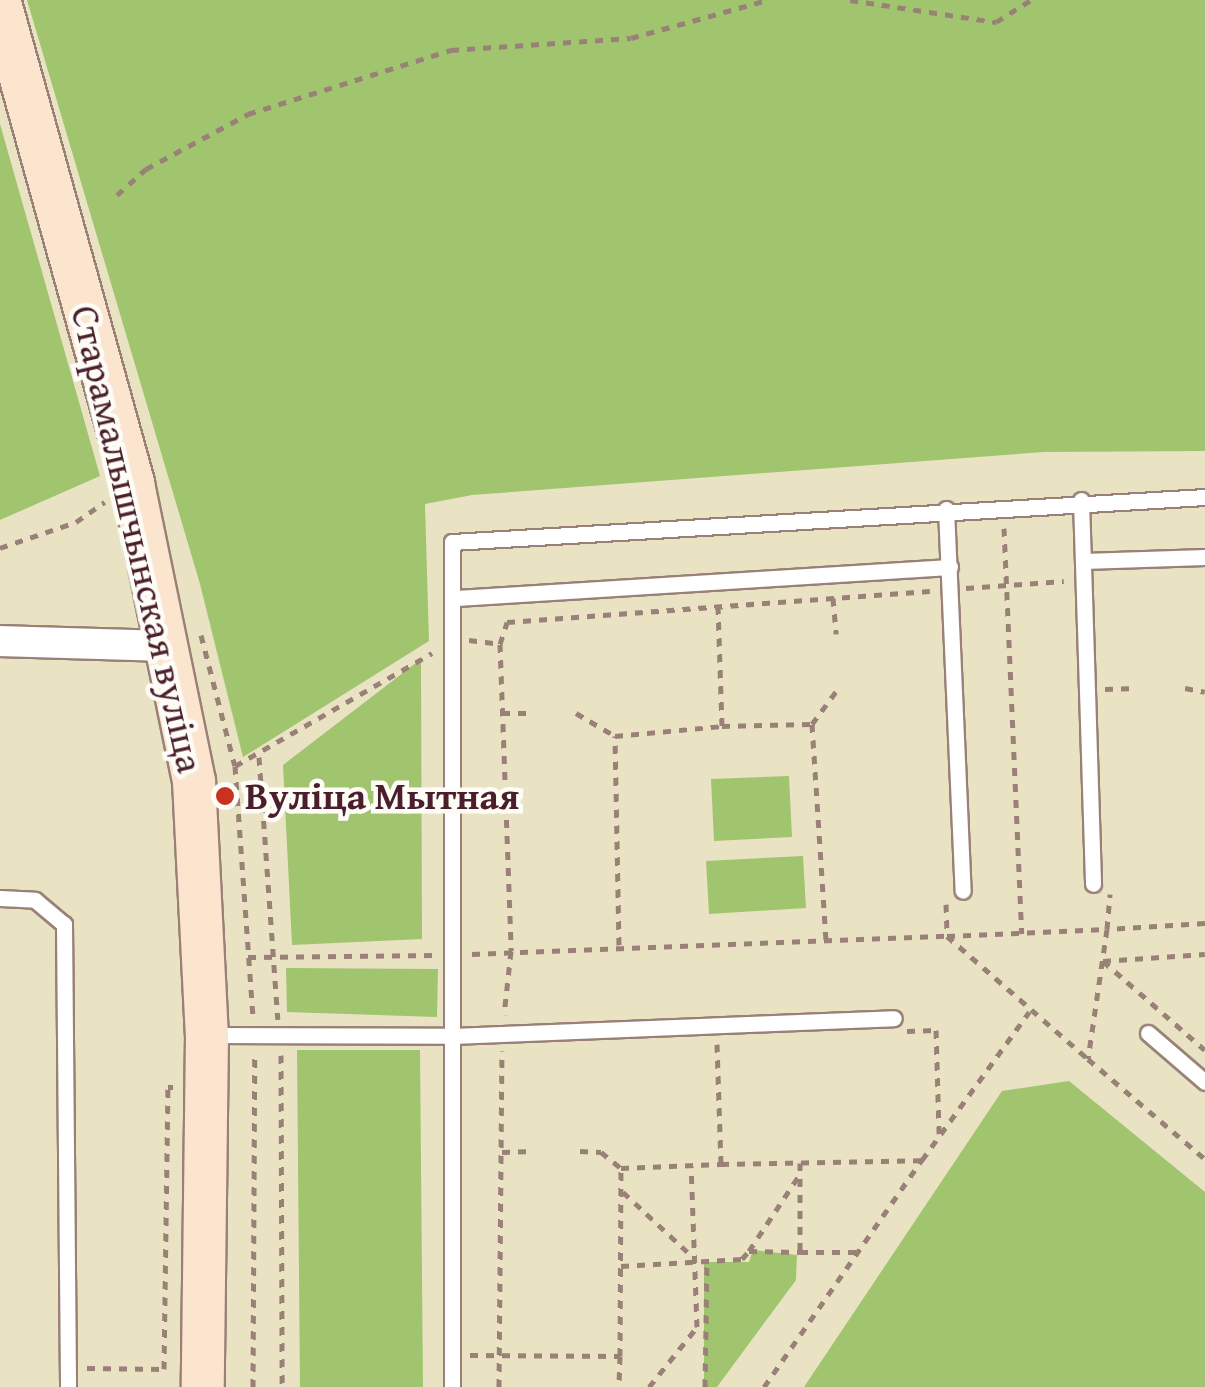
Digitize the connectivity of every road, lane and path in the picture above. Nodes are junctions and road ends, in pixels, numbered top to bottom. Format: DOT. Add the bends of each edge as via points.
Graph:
graph roads {
  1 [pos="768,0"];
  2 [pos="850,0"];
  3 [pos="1031,0"];
  4 [pos="0,3"];
  5 [pos="746,3"];
  6 [pos="117,195"];
  7 [pos="133,484"];
  8 [pos="1205,497"];
  9 [pos="1081,500"];
  10 [pos="1002,505"];
  11 [pos="946,509"];
  12 [pos="0,548"];
  13 [pos="1205,557"];
  14 [pos="1083,561"];
  15 [pos="950,567"];
  16 [pos="831,575"];
  17 [pos="1084,580"];
  18 [pos="717,582"];
  19 [pos="1006,586"];
  20 [pos="951,590"];
  21 [pos="456,598"];
  22 [pos="833,598"];
  23 [pos="718,606"];
  24 [pos="836,634"];
  25 [pos="456,638"];
  26 [pos="0,641"];
  27 [pos="169,646"];
  28 [pos="840,686"];
  29 [pos="1137,688"];
  30 [pos="1185,688"];
  31 [pos="1102,689"];
  32 [pos="1205,692"];
  33 [pos="576,713"];
  34 [pos="502,714"];
  35 [pos="528,714"];
  36 [pos="812,724"];
  37 [pos="722,726"];
  38 [pos="229,735"];
  39 [pos="615,736"];
  40 [pos="259,758"];
  41 [pos="235,766"];
  42 [pos="1092,884"];
  43 [pos="1110,888"];
  44 [pos="963,891"];
  45 [pos="0,898"];
  46 [pos="1205,923"];
  47 [pos="1107,930"];
  48 [pos="1022,934"];
  49 [pos="947,936"];
  50 [pos="826,940"];
  51 [pos="619,945"];
  52 [pos="1205,954"];
  53 [pos="454,955"];
  54 [pos="248,956"];
  55 [pos="274,956"];
  56 [pos="1103,961"];
  57 [pos="1030,1011"];
  58 [pos="896,1024"];
  59 [pos="717,1026"];
  60 [pos="1148,1034"];
  61 [pos="208,1036"];
  62 [pos="254,1036"];
  63 [pos="280,1036"];
  64 [pos="452,1036"];
  65 [pos="1205,1050"];
  66 [pos="1088,1058"];
  67 [pos="1205,1082"];
  68 [pos="168,1087"];
  69 [pos="939,1138"];
  70 [pos="533,1151"];
  71 [pos="580,1151"];
  72 [pos="502,1152"];
  73 [pos="1205,1159"];
  74 [pos="922,1160"];
  75 [pos="800,1163"];
  76 [pos="722,1164"];
  77 [pos="691,1166"];
  78 [pos="621,1168"];
  79 [pos="800,1174"];
  80 [pos="621,1190"];
  81 [pos="749,1250"];
  82 [pos="800,1252"];
  83 [pos="858,1252"];
  84 [pos="707,1261"];
  85 [pos="697,1262"];
  86 [pos="620,1266"];
  87 [pos="452,1355"];
  88 [pos="620,1356"];
  89 [pos="68,1368"];
  90 [pos="68,1387"];
  91 [pos="204,1387"];
  92 [pos="252,1387"];
  93 [pos="282,1387"];
  94 [pos="452,1387"];
  95 [pos="619,1387"];
  96 [pos="649,1387"];
  97 [pos="705,1387"];
  98 [pos="764,1387"];
  1 -- 5 [label="path"];
  2 -- 3 [label="path" via="996,22"];
  4 -- 7 [label="main road, Старамалышчынская вуліца"];
  5 -- 6 [label="path" via="631,38 451,50 248,114 146,168"];
  7 -- 12 [label="path" via="76,522"];
  7 -- 27 [label="main road, Старамалышчынская вуліца"];
  8 -- 9 [label="lane"];
  9 -- 10 [label="lane"];
  9 -- 14 [label="lane"];
  10 -- 11 [label="lane"];
  10 -- 19 [label="path"];
  11 -- 15 [label="lane"];
  11 -- 21 [label="lane" via="452,542"];
  13 -- 14 [label="lane"];
  14 -- 17 [label="lane"];
  15 -- 16 [label="lane"];
  15 -- 20 [label="lane"];
  16 -- 18 [label="lane"];
  16 -- 22 [label="path"];
  17 -- 19 [label="path"];
  17 -- 42 [label="lane"];
  18 -- 21 [label="lane"];
  18 -- 23 [label="path"];
  19 -- 20 [label="path"];
  19 -- 48 [label="path"];
  20 -- 22 [label="path"];
  20 -- 44 [label="lane"];
  21 -- 25 [label="lane"];
  22 -- 23 [label="path"];
  22 -- 24 [label="path"];
  23 -- 25 [label="path" via="506,622 500,644"];
  23 -- 37 [label="path"];
  25 -- 40 [label="path"];
  25 -- 53 [label="lane"];
  26 -- 27 [label="street"];
  27 -- 61 [label="main road, Старамалышчынская вуліца" via="194,781"];
  28 -- 36 [label="path"];
  29 -- 31 [label="path"];
  30 -- 32 [label="path"];
  33 -- 39 [label="path"];
  34 -- 35 [label="path"];
  36 -- 37 [label="path"];
  36 -- 50 [label="path"];
  37 -- 39 [label="path"];
  38 -- 41 [label="path"];
  39 -- 51 [label="path"];
  40 -- 41 [label="path"];
  40 -- 55 [label="path"];
  41 -- 54 [label="path"];
  43 -- 47 [label="path"];
  45 -- 89 [label="lane" via="35,900 64,924"];
  46 -- 47 [label="path"];
  47 -- 48 [label="path"];
  47 -- 56 [label="path"];
  48 -- 49 [label="path"];
  49 -- 50 [label="path"];
  49 -- 57 [label="path"];
  50 -- 51 [label="path"];
  51 -- 53 [label="path"];
  52 -- 56 [label="path"];
  53 -- 55 [label="path"];
  53 -- 64 [label="lane"];
  54 -- 55 [label="path"];
  54 -- 62 [label="path"];
  55 -- 63 [label="path"];
  56 -- 65 [label="path"];
  56 -- 66 [label="path"];
  57 -- 66 [label="path"];
  57 -- 69 [label="path"];
  58 -- 59 [label="lane"];
  58 -- 69 [label="path" via="936,1030"];
  59 -- 64 [label="lane"];
  59 -- 76 [label="path"];
  60 -- 67 [label="lane"];
  61 -- 62 [label="lane"];
  61 -- 91 [label="main road, Старамалышчынская вуліца"];
  62 -- 63 [label="lane"];
  62 -- 92 [label="path"];
  63 -- 64 [label="lane"];
  63 -- 93 [label="path"];
  64 -- 87 [label="lane"];
  66 -- 73 [label="path"];
  68 -- 89 [label="path" via="164,1369"];
  69 -- 74 [label="path"];
  70 -- 72 [label="path"];
  71 -- 78 [label="path" via="602,1152"];
  74 -- 75 [label="path"];
  74 -- 83 [label="path"];
  75 -- 76 [label="path"];
  75 -- 79 [label="path"];
  76 -- 77 [label="path"];
  77 -- 78 [label="path"];
  77 -- 85 [label="path"];
  78 -- 80 [label="path"];
  79 -- 81 [label="path"];
  79 -- 82 [label="path"];
  80 -- 85 [label="path"];
  80 -- 86 [label="path"];
  81 -- 82 [label="path"];
  81 -- 84 [label="path" via="742,1259"];
  82 -- 83 [label="path"];
  83 -- 98 [label="path"];
  84 -- 85 [label="path"];
  84 -- 97 [label="path"];
  85 -- 86 [label="path"];
  85 -- 96 [label="path" via="697,1327"];
  86 -- 88 [label="path"];
  87 -- 88 [label="path"];
  87 -- 94 [label="lane"];
  88 -- 95 [label="path"];
  89 -- 90 [label="lane"];
}
